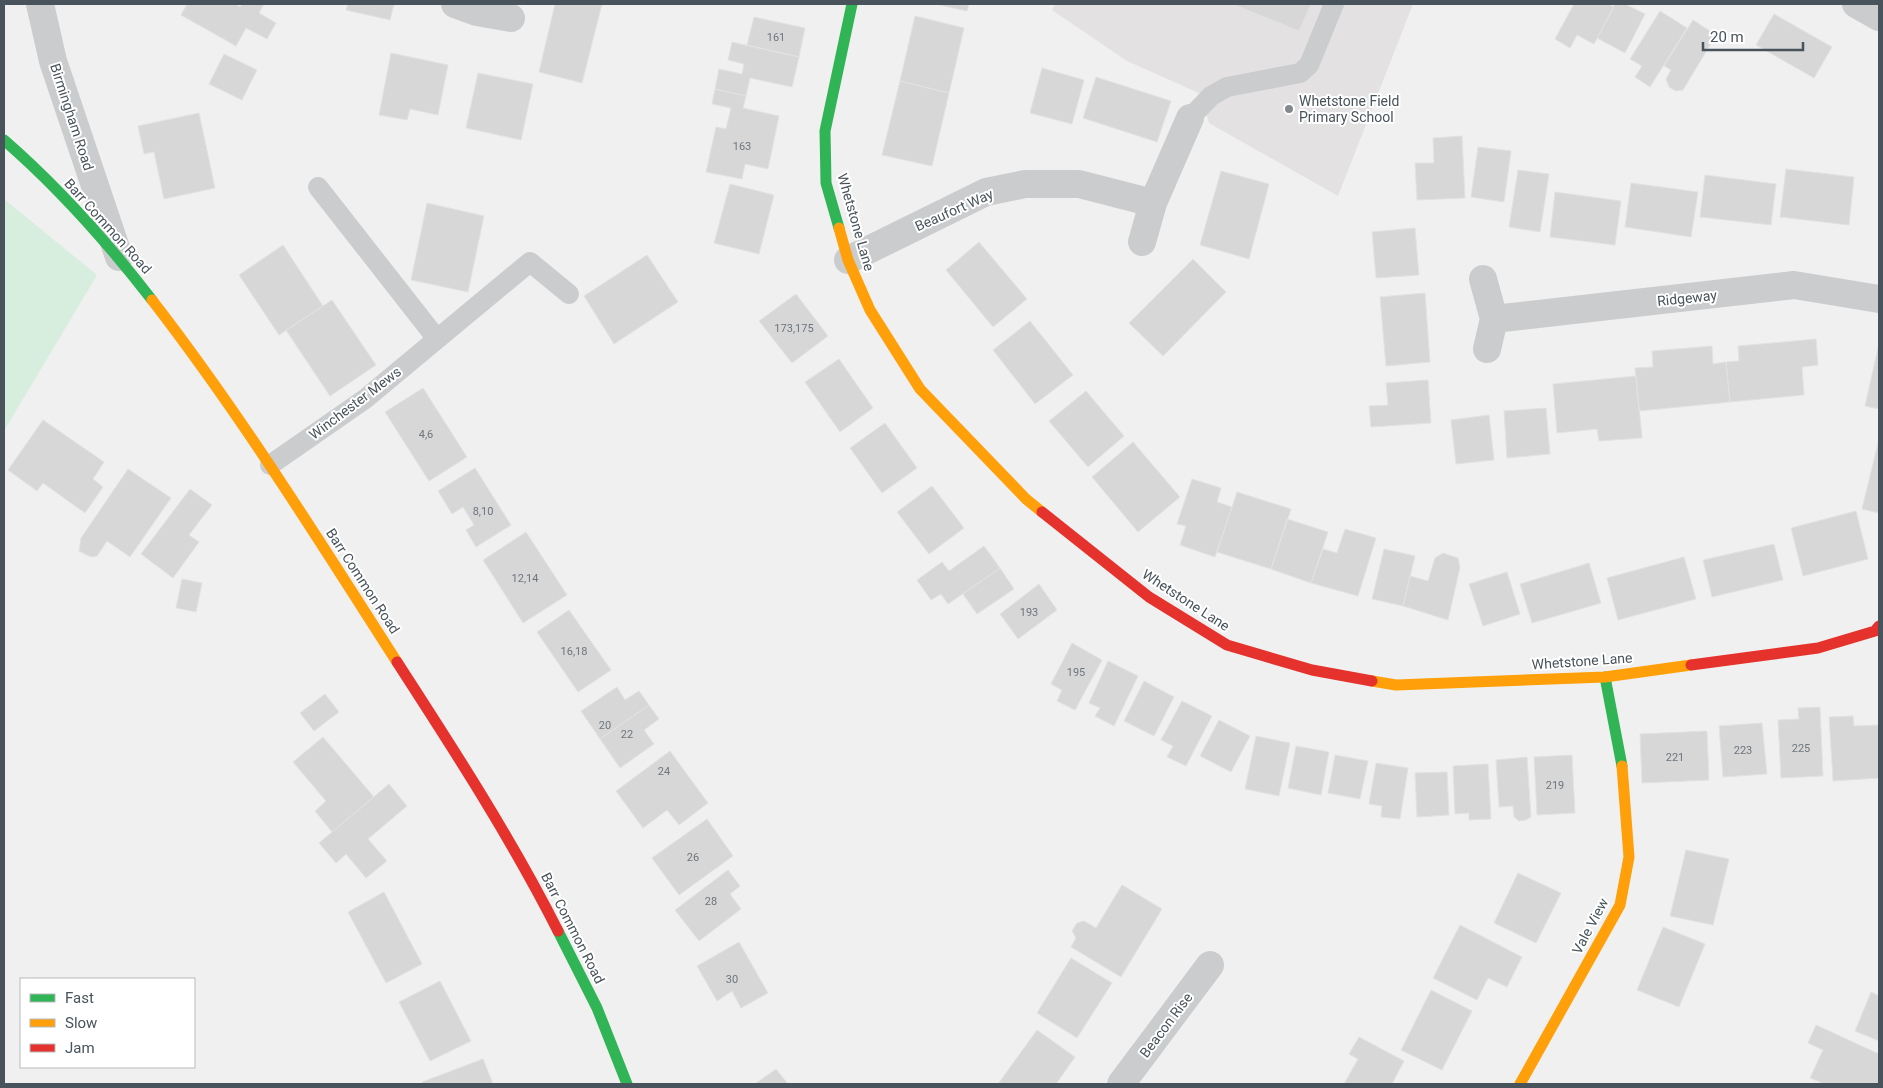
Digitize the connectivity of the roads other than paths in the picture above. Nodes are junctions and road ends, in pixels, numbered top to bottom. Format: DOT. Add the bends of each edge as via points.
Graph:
graph roads {
  1 [pos="40,4"];
  2 [pos="852,4"];
  3 [pos="1334,4"];
  4 [pos="1856,4"];
  5 [pos="470,6"];
  6 [pos="511,18"];
  7 [pos="1879,18"];
  8 [pos="1190,118"];
  9 [pos="4,140"];
  10 [pos="318,187"];
  11 [pos="1153,203"];
  12 [pos="1142,242"];
  13 [pos="119,257"];
  14 [pos="848,260"];
  15 [pos="1483,279"];
  16 [pos="569,294"];
  17 [pos="1879,299"];
  18 [pos="1494,319"];
  19 [pos="437,339"];
  20 [pos="1487,349"];
  21 [pos="270,464"];
  22 [pos="1879,626"];
  23 [pos="1605,677"];
  24 [pos="1210,965"];
  25 [pos="627,1084"];
  26 [pos="1122,1084"];
  27 [pos="1520,1084"];
  1 -- 13 [label="street, Birmingham Road" via="53,61"];
  2 -- 14 [label="street, Whetstone Lane" via="825,131 826,183"];
  3 -- 8 [label="lane" via="1305,70 1227,87 1212,96"];
  4 -- 7 [label="street"];
  5 -- 6 [label="street"];
  8 -- 11 [label="street"];
  9 -- 13 [label="street, Barr Common Road"];
  10 -- 19 [label="lane"];
  11 -- 12 [label="street"];
  11 -- 14 [label="street, Beaufort Way" via="1079,184 1025,184 986,192"];
  13 -- 21 [label="street, Barr Common Road" via="186,344"];
  14 -- 23 [label="street, Whetstone Lane" via="870,310 920,389 1026,500 1149,598 1227,645 1312,670 1396,685"];
  15 -- 18 [label="street"];
  16 -- 19 [label="lane, Winchester Mews" via="530,262"];
  17 -- 18 [label="street, Ridgeway" via="1794,285"];
  18 -- 20 [label="street"];
  19 -- 21 [label="lane, Winchester Mews" via="365,398"];
  21 -- 25 [label="street, Barr Common Road" via="460,758 535,885 597,1008"];
  22 -- 23 [label="street, Whetstone Lane" via="1875,631 1818,648"];
  23 -- 27 [label="street, Vale View" via="1622,765 1629,857 1620,905"];
  24 -- 26 [label="street, Beacon Rise"];
}
